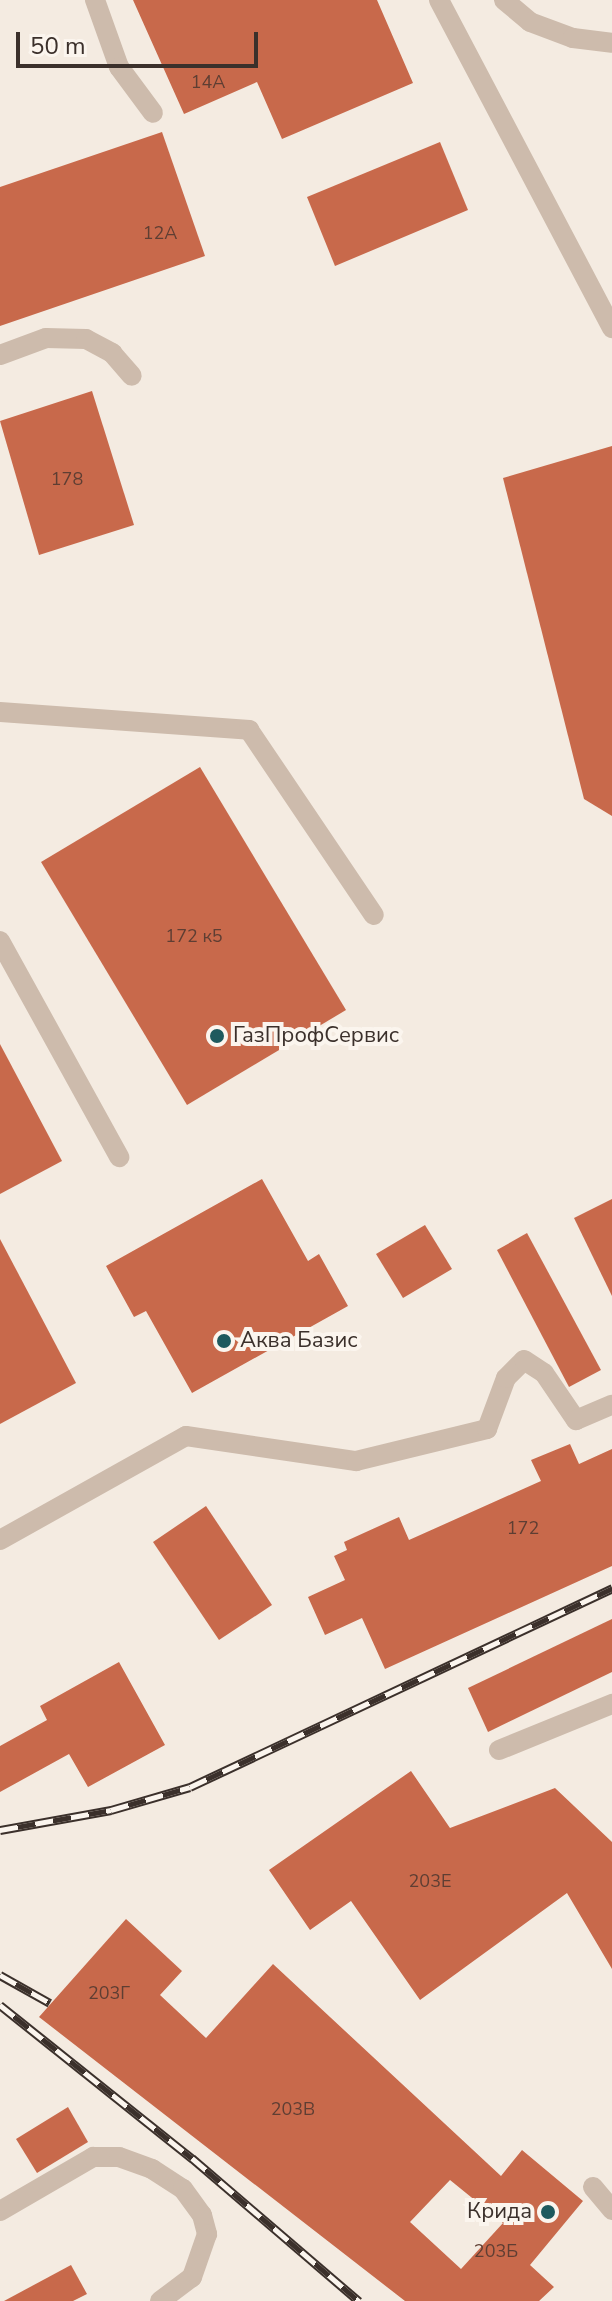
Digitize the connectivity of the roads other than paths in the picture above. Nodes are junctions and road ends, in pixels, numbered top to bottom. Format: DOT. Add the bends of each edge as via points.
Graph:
graph roads {
  1 [pos="95,0"];
  2 [pos="439,0"];
  3 [pos="504,0"];
  4 [pos="612,43"];
  5 [pos="153,113"];
  6 [pos="612,328"];
  7 [pos="0,355"];
  8 [pos="132,376"];
  9 [pos="0,712"];
  10 [pos="374,915"];
  11 [pos="0,941"];
  12 [pos="119,1157"];
  13 [pos="612,1405"];
  14 [pos="0,1540"];
  15 [pos="612,1704"];
  16 [pos="499,1750"];
  17 [pos="593,2187"];
  18 [pos="612,2210"];
  19 [pos="0,2211"];
  20 [pos="168,2297"];
  1 -- 5 [label="street" via="119,67"];
  2 -- 6 [label="street"];
  3 -- 4 [label="street" via="530,22 573,38"];
  7 -- 8 [label="street" via="46,338 86,339 112,353"];
  9 -- 10 [label="street" via="249,730"];
  11 -- 12 [label="street"];
  13 -- 14 [label="street" via="576,1420 544,1373 524,1360 506,1378 487,1429 356,1461 186,1436"];
  15 -- 16 [label="street"];
  17 -- 18 [label="street"];
  19 -- 20 [label="street" via="93,2157 119,2157 152,2169 183,2189 202,2215 207,2234 203,2256"];
}
